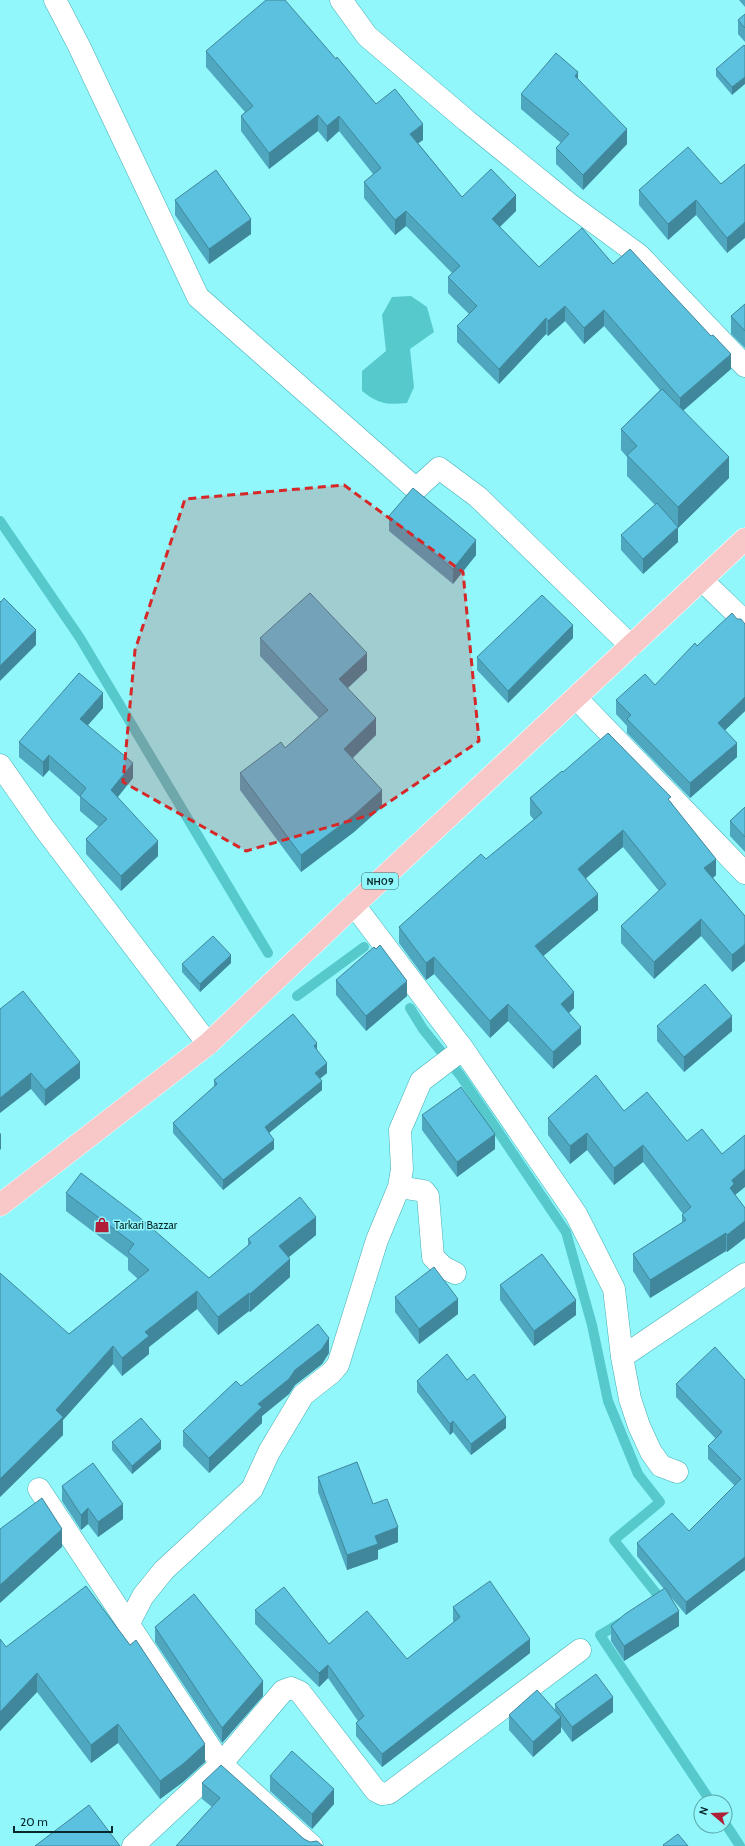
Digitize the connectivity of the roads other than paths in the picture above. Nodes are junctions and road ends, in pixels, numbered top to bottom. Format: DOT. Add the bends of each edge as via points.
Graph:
graph roads {
  1 [pos="55,0"];
  2 [pos="340,0"];
  3 [pos="745,366"];
  4 [pos="745,539"];
  5 [pos="702,580"];
  6 [pos="745,622"];
  7 [pos="631,646"];
  8 [pos="576,698"];
  9 [pos="0,765"];
  10 [pos="745,873"];
  11 [pos="354,905"];
  12 [pos="208,1044"];
  13 [pos="462,1050"];
  14 [pos="399,1187"];
  15 [pos="0,1205"];
  16 [pos="455,1273"];
  17 [pos="745,1274"];
  18 [pos="622,1357"];
  19 [pos="677,1472"];
  20 [pos="39,1489"];
  21 [pos="128,1625"];
  22 [pos="580,1650"];
  23 [pos="221,1764"];
  24 [pos="133,1846"];
  25 [pos="312,1846"];
  1 -- 7 [label="street" via="198,297 416,489 438,468 478,497"];
  2 -- 3 [label="street" via="367,36 568,203 639,255"];
  4 -- 5 [label="main road, NH09"];
  5 -- 6 [label="street"];
  5 -- 7 [label="main road, NH09"];
  7 -- 8 [label="main road, NH09"];
  8 -- 10 [label="street"];
  8 -- 11 [label="main road, NH09"];
  9 -- 12 [label="street" via="44,828"];
  11 -- 12 [label="main road, NH09"];
  11 -- 13 [label="street"];
  12 -- 15 [label="main road, NH09"];
  13 -- 14 [label="street" via="421,1081 400,1130 402,1170"];
  13 -- 18 [label="street" via="576,1214 614,1289"];
  14 -- 16 [label="street" via="424,1191 428,1196 433,1257 443,1267"];
  14 -- 21 [label="street" via="377,1240 338,1365 303,1395 269,1452 252,1489 164,1570 143,1596"];
  17 -- 18 [label="street"];
  18 -- 19 [label="street" via="638,1426 661,1466"];
  20 -- 21 [label="street"];
  21 -- 23 [label="street"];
  22 -- 23 [label="street" via="389,1793 382,1794 376,1791 300,1692 291,1688 283,1691"];
  23 -- 24 [label="street"];
  23 -- 25 [label="street"];
}
